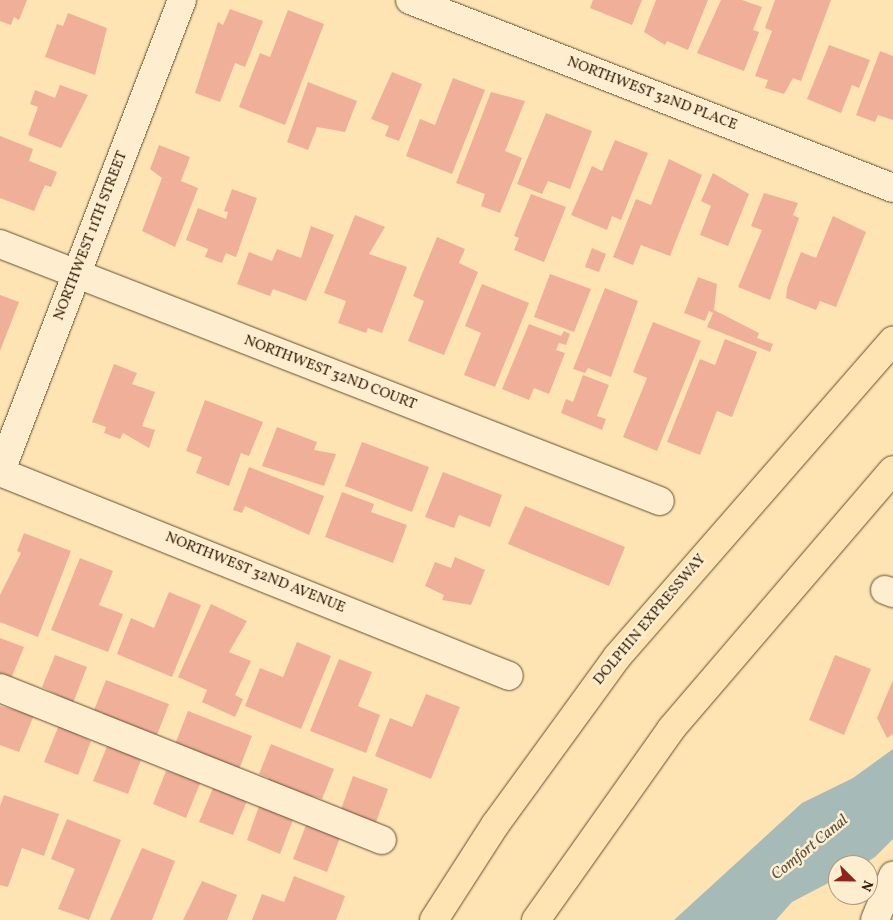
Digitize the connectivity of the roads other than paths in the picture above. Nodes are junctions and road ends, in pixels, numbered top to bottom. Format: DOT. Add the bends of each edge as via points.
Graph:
graph roads {
  1 [pos="182,0"];
  2 [pos="410,0"];
  3 [pos="893,188"];
  4 [pos="0,244"];
  5 [pos="76,274"];
  6 [pos="893,341"];
  7 [pos="893,470"];
  8 [pos="0,472"];
  9 [pos="660,501"];
  10 [pos="509,676"];
  11 [pos="0,688"];
  12 [pos="382,840"];
  13 [pos="893,876"];
  14 [pos="434,920"];
  15 [pos="536,920"];
  16 [pos="875,920"];
  1 -- 5 [label="street, NORTHWEST 11TH STREET"];
  2 -- 3 [label="street, NORTHWEST 32ND PLACE"];
  4 -- 5 [label="street, NORTHWEST 32ND COURT"];
  5 -- 8 [label="street, NORTHWEST 11TH STREET"];
  5 -- 9 [label="street, NORTHWEST 32ND COURT"];
  6 -- 14 [label="highway, DOLPHIN EXPRESSWAY" via="617,657 495,825"];
  7 -- 15 [label="highway" via="670,729"];
  8 -- 10 [label="street, NORTHWEST 32ND AVENUE"];
  11 -- 12 [label="street"];
  13 -- 16 [label="street"];
}
